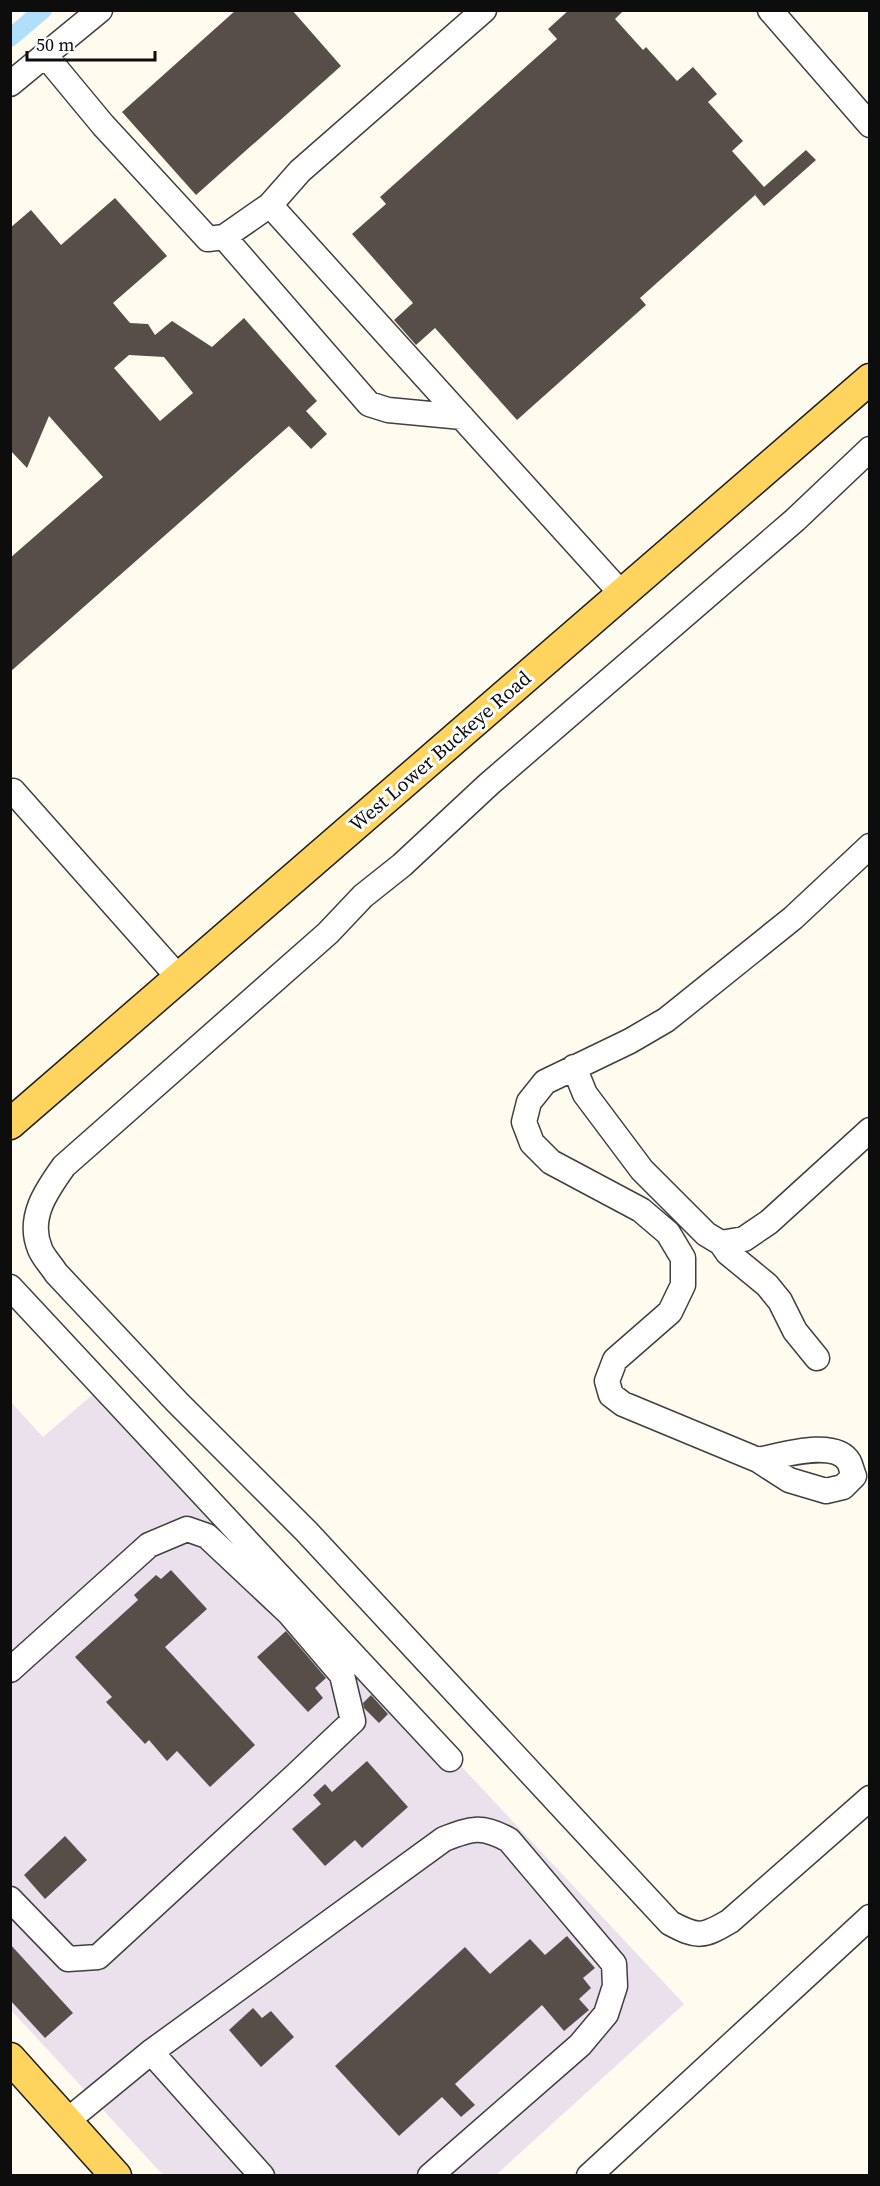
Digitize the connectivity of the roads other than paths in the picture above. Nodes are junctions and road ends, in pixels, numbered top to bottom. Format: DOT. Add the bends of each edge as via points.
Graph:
graph roads {
  1 [pos="100,10"];
  2 [pos="484,10"];
  3 [pos="770,10"];
  4 [pos="45,55"];
  5 [pos="10,84"];
  6 [pos="870,124"];
  7 [pos="270,205"];
  8 [pos="224,237"];
  9 [pos="870,379"];
  10 [pos="462,417"];
  11 [pos="870,449"];
  12 [pos="621,593"];
  13 [pos="13,790"];
  14 [pos="870,846"];
  15 [pos="179,978"];
  16 [pos="574,1067"];
  17 [pos="10,1124"];
  18 [pos="870,1130"];
  19 [pos="720,1243"];
  20 [pos="10,1287"];
  21 [pos="817,1358"];
  22 [pos="758,1460"];
  23 [pos="10,1670"];
  24 [pos="450,1759"];
  25 [pos="870,1798"];
  26 [pos="10,1899"];
  27 [pos="870,1917"];
  28 [pos="151,2052"];
  29 [pos="10,2058"];
  30 [pos="67,2121"];
  31 [pos="116,2175"];
  32 [pos="262,2175"];
  33 [pos="430,2175"];
  34 [pos="589,2175"];
  1 -- 4 [label="lane"];
  2 -- 7 [label="lane" via="300,171"];
  3 -- 6 [label="lane"];
  4 -- 5 [label="lane"];
  4 -- 8 [label="lane" via="103,125 208,238"];
  7 -- 8 [label="lane"];
  7 -- 10 [label="lane"];
  8 -- 10 [label="lane" via="369,404 388,410"];
  9 -- 12 [label="main road, West Lower Buckeye Road"];
  10 -- 12 [label="lane"];
  11 -- 25 [label="lane" via="795,520 489,784 402,866 363,896 328,933 63,1166 44,1194 34,1225 40,1250 56,1273 307,1532 670,1923 690,1934 708,1934 730,1921"];
  12 -- 15 [label="main road, West Lower Buckeye Road"];
  13 -- 15 [label="lane"];
  14 -- 16 [label="lane" via="793,918 666,1020"];
  15 -- 17 [label="main road, West Lower Buckeye Road"];
  16 -- 19 [label="lane" via="585,1094 642,1170"];
  16 -- 22 [label="lane" via="545,1082 529,1102 524,1122 532,1143 551,1162 641,1210 668,1233 683,1258 683,1285 670,1312 615,1360 607,1381 611,1395 623,1404"];
  18 -- 19 [label="lane" via="769,1222 744,1239"];
  19 -- 21 [label="lane" via="780,1301 795,1331"];
  20 -- 24 [label="lane"];
  23 -- 26 [label="lane" via="149,1545 187,1529 207,1536 289,1613 342,1674 353,1721 98,1958 68,1959"];
  27 -- 34 [label="lane"];
  28 -- 30 [label="lane"];
  28 -- 32 [label="lane"];
  28 -- 33 [label="lane" via="444,1839 468,1830 491,1830 509,1839 614,1964 615,1986 606,2014 580,2045"];
  29 -- 30 [label="main road"];
  30 -- 31 [label="main road"];
}
